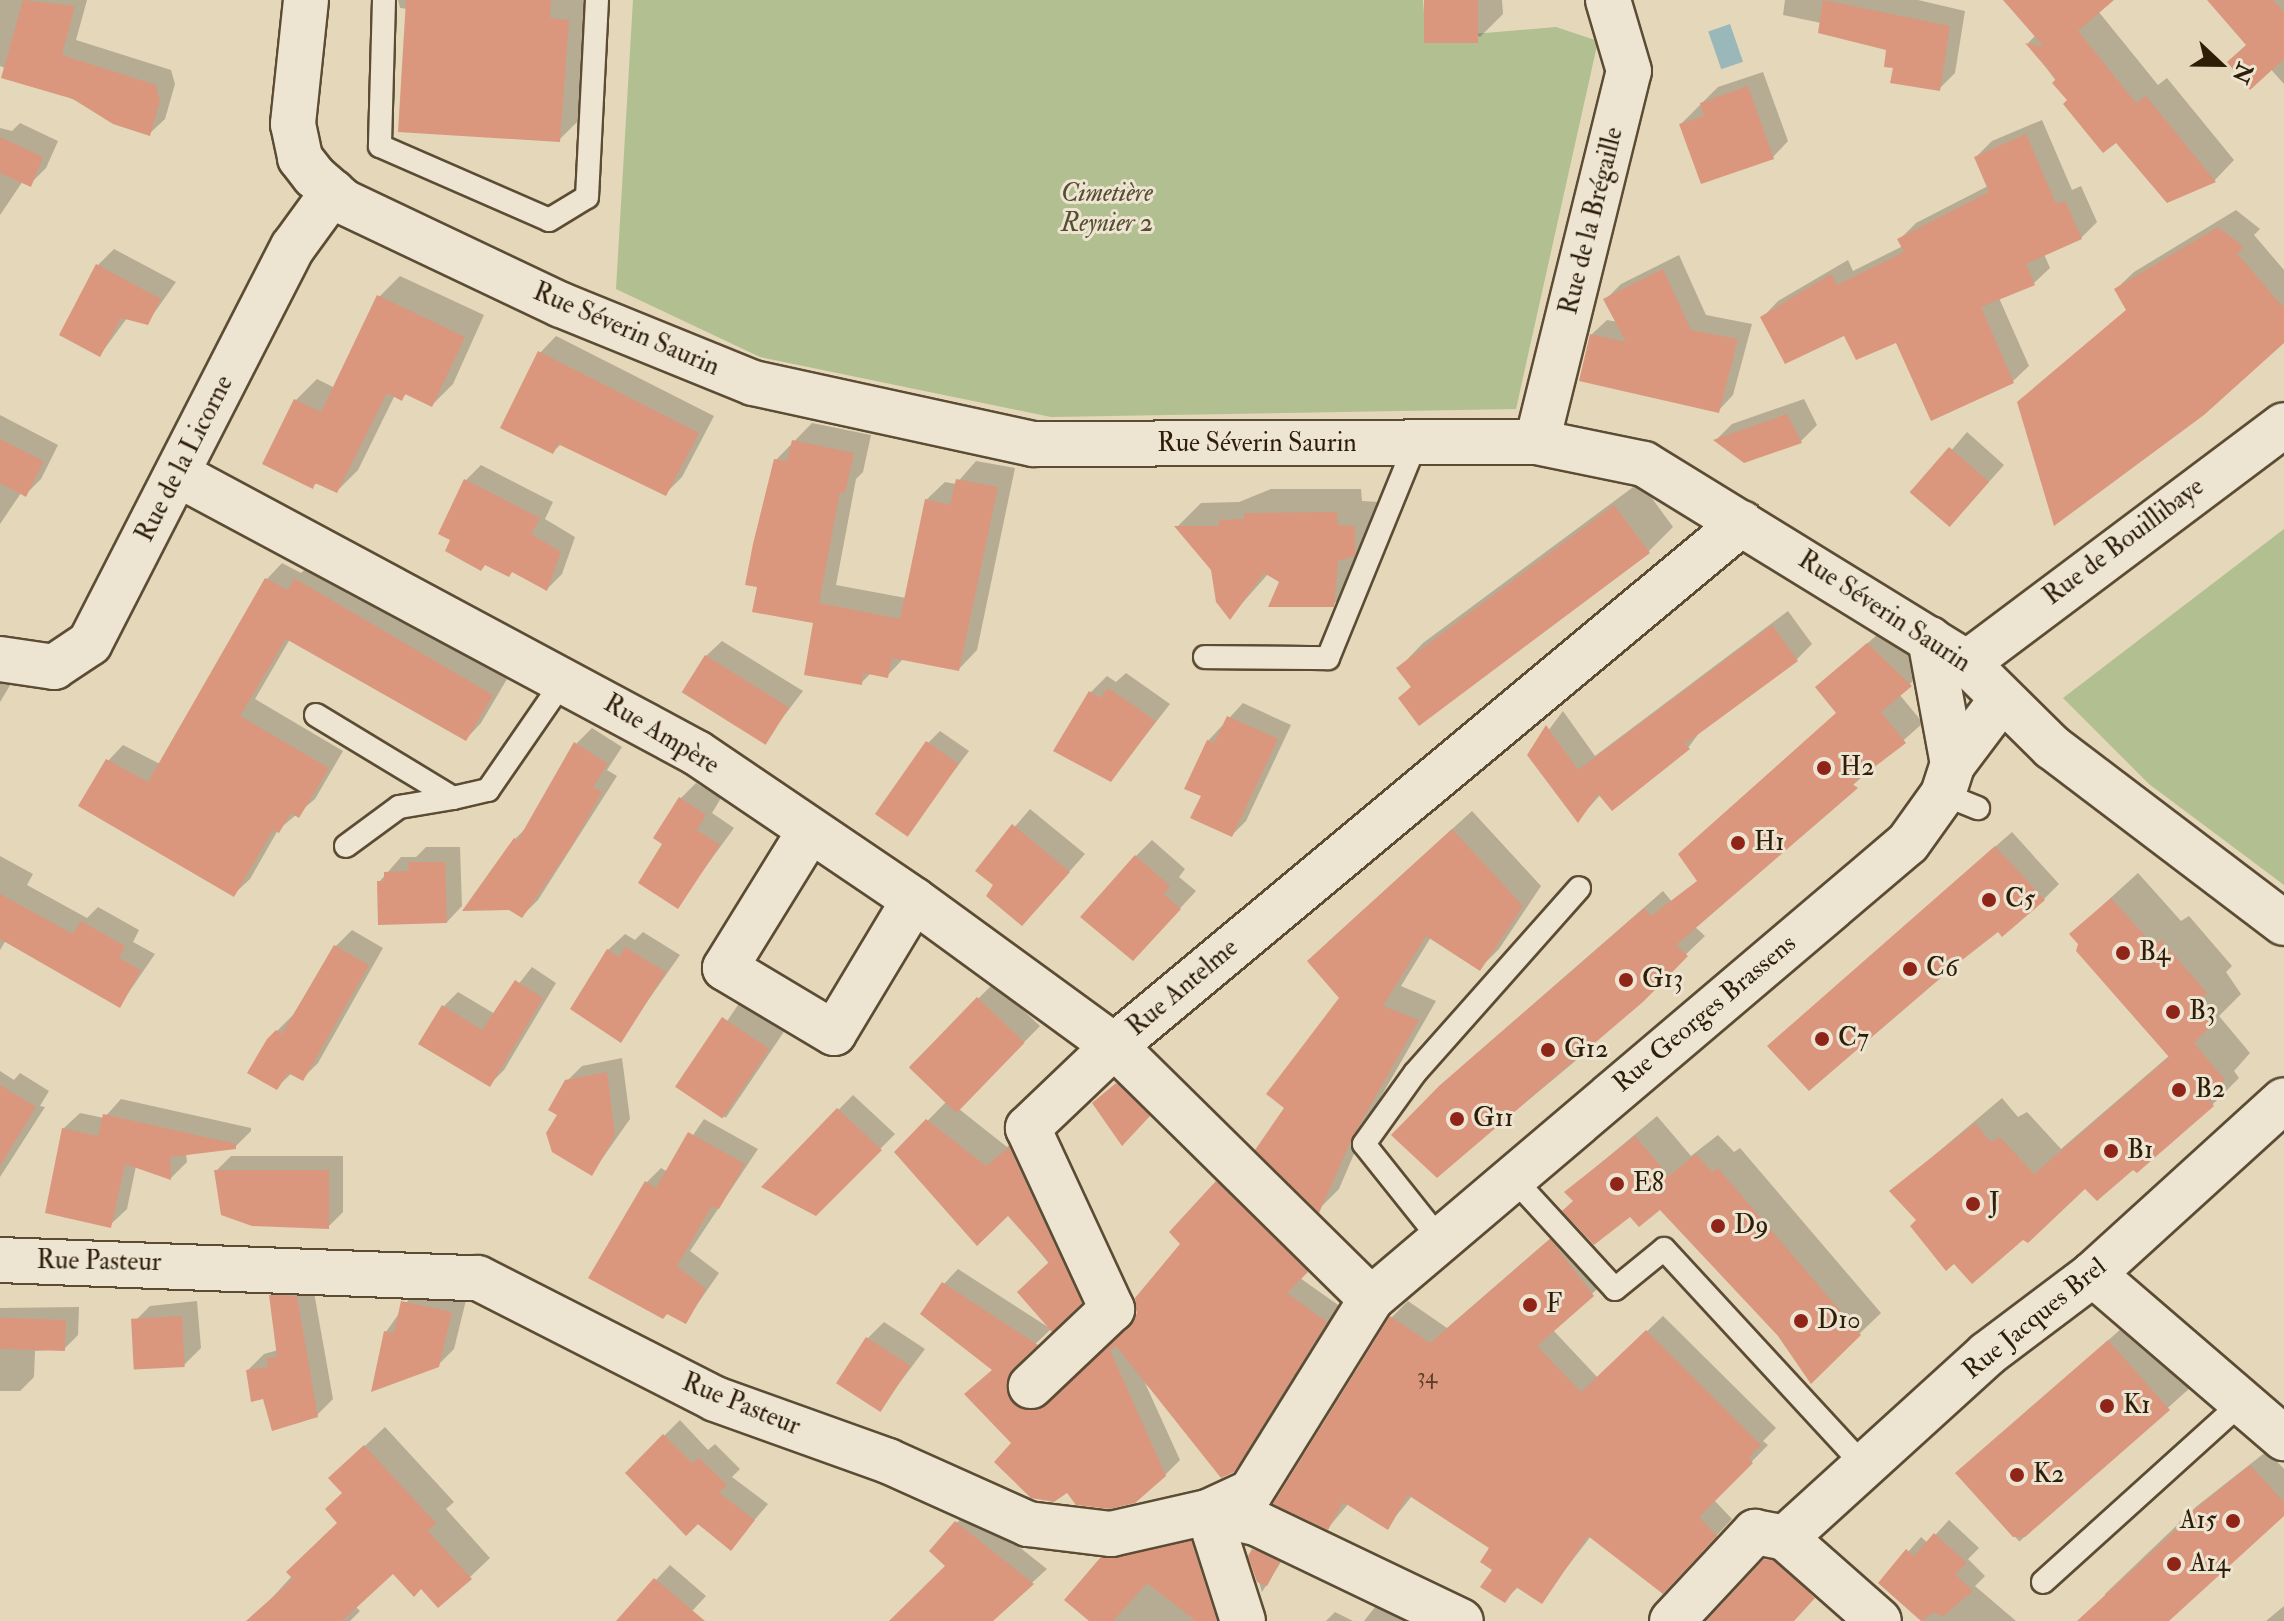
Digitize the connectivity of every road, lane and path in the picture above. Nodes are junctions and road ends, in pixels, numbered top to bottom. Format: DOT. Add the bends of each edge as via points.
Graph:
graph roads {
  1 [pos="306,0"];
  2 [pos="384,0"];
  3 [pos="597,0"];
  4 [pos="1608,0"];
  5 [pos="333,192"];
  6 [pos="2284,425"];
  7 [pos="1537,442"];
  8 [pos="1415,445"];
  9 [pos="179,475"];
  10 [pos="1742,523"];
  11 [pos="1930,639"];
  12 [pos="1205,657"];
  13 [pos="0,659"];
  14 [pos="1967,663"];
  15 [pos="564,680"];
  16 [pos="2002,699"];
  17 [pos="316,715"];
  18 [pos="1958,789"];
  19 [pos="453,798"];
  20 [pos="809,832"];
  21 [pos="346,846"];
  22 [pos="1579,888"];
  23 [pos="914,900"];
  24 [pos="2284,923"];
  25 [pos="1114,1046"];
  26 [pos="2284,1100"];
  27 [pos="1512,1177"];
  28 [pos="1439,1238"];
  29 [pos="0,1260"];
  30 [pos="2093,1274"];
  31 [pos="1371,1299"];
  32 [pos="1031,1386"];
  33 [pos="2242,1402"];
  34 [pos="2284,1438"];
  35 [pos="1863,1465"];
  36 [pos="1208,1512"];
  37 [pos="1785,1538"];
  38 [pos="2043,1582"];
  39 [pos="1243,1621"];
  40 [pos="1461,1621"];
  41 [pos="1672,1621"];
  42 [pos="1879,1621"];
  1 -- 5 [label="street, Rue Séverin Saurin" via="293,124 300,158"];
  2 -- 3 [label="lane" via="380,146 549,220 587,197"];
  4 -- 7 [label="street, Rue de la Brégaille" via="1629,71"];
  5 -- 8 [label="street, Rue Séverin Saurin" via="561,305 753,383 1033,444"];
  5 -- 9 [label="street, Rue de la Licorne" via="293,247"];
  6 -- 14 [label="street, Rue de Bouillibaye"];
  7 -- 8 [label="street, Rue Séverin Saurin"];
  7 -- 10 [label="street, Rue Séverin Saurin" via="1644,464"];
  8 -- 12 [label="lane" via="1328,658"];
  9 -- 13 [label="street, Rue de la Licorne" via="90,643 54,667"];
  9 -- 15 [label="street, Rue Ampère"];
  10 -- 11 [label="street, Rue Séverin Saurin"];
  10 -- 25 [label="street, Rue Antelme"];
  11 -- 14 [label="street, Rue Séverin Saurin"];
  11 -- 18 [label="street"];
  14 -- 16 [label="street, Rue Séverin Saurin"];
  15 -- 19 [label="lane" via="488,790"];
  15 -- 20 [label="street, Rue Ampère" via="697,753"];
  16 -- 18 [label="street, Rue Georges Brassens"];
  16 -- 24 [label="street, Rue Séverin Saurin" via="2052,747"];
  17 -- 19 [label="lane"];
  18 -- 27 [label="street, Rue Georges Brassens" via="1908,843"];
  19 -- 21 [label="lane" via="399,807"];
  20 -- 23 [label="street, Rue Ampère"];
  20 -- 23 [label="street" via="725,968 834,1033"];
  22 -- 28 [label="lane" via="1434,1051 1364,1144"];
  23 -- 25 [label="street, Rue Ampère"];
  25 -- 31 [label="street, Rue Antelme"];
  25 -- 32 [label="street" via="1028,1128 1112,1309"];
  26 -- 30 [label="street, Rue Jacques Brel"];
  27 -- 28 [label="street, Rue Georges Brassens"];
  27 -- 35 [label="lane" via="1615,1289 1664,1249"];
  28 -- 31 [label="street, Rue Georges Brassens"];
  29 -- 36 [label="street, Rue Pasteur" via="478,1278 715,1399 888,1461 1028,1524 1111,1534"];
  30 -- 33 [label="street"];
  30 -- 35 [label="street, Rue Jacques Brel" via="1987,1354"];
  31 -- 36 [label="street" via="1251,1492"];
  33 -- 34 [label="street"];
  33 -- 38 [label="lane"];
  35 -- 37 [label="street, Rue Jacques Brel"];
  36 -- 39 [label="street"];
  36 -- 40 [label="street, Rue Pasteur" via="1256,1523"];
  37 -- 41 [label="street" via="1755,1532"];
  37 -- 42 [label="street"];
}
